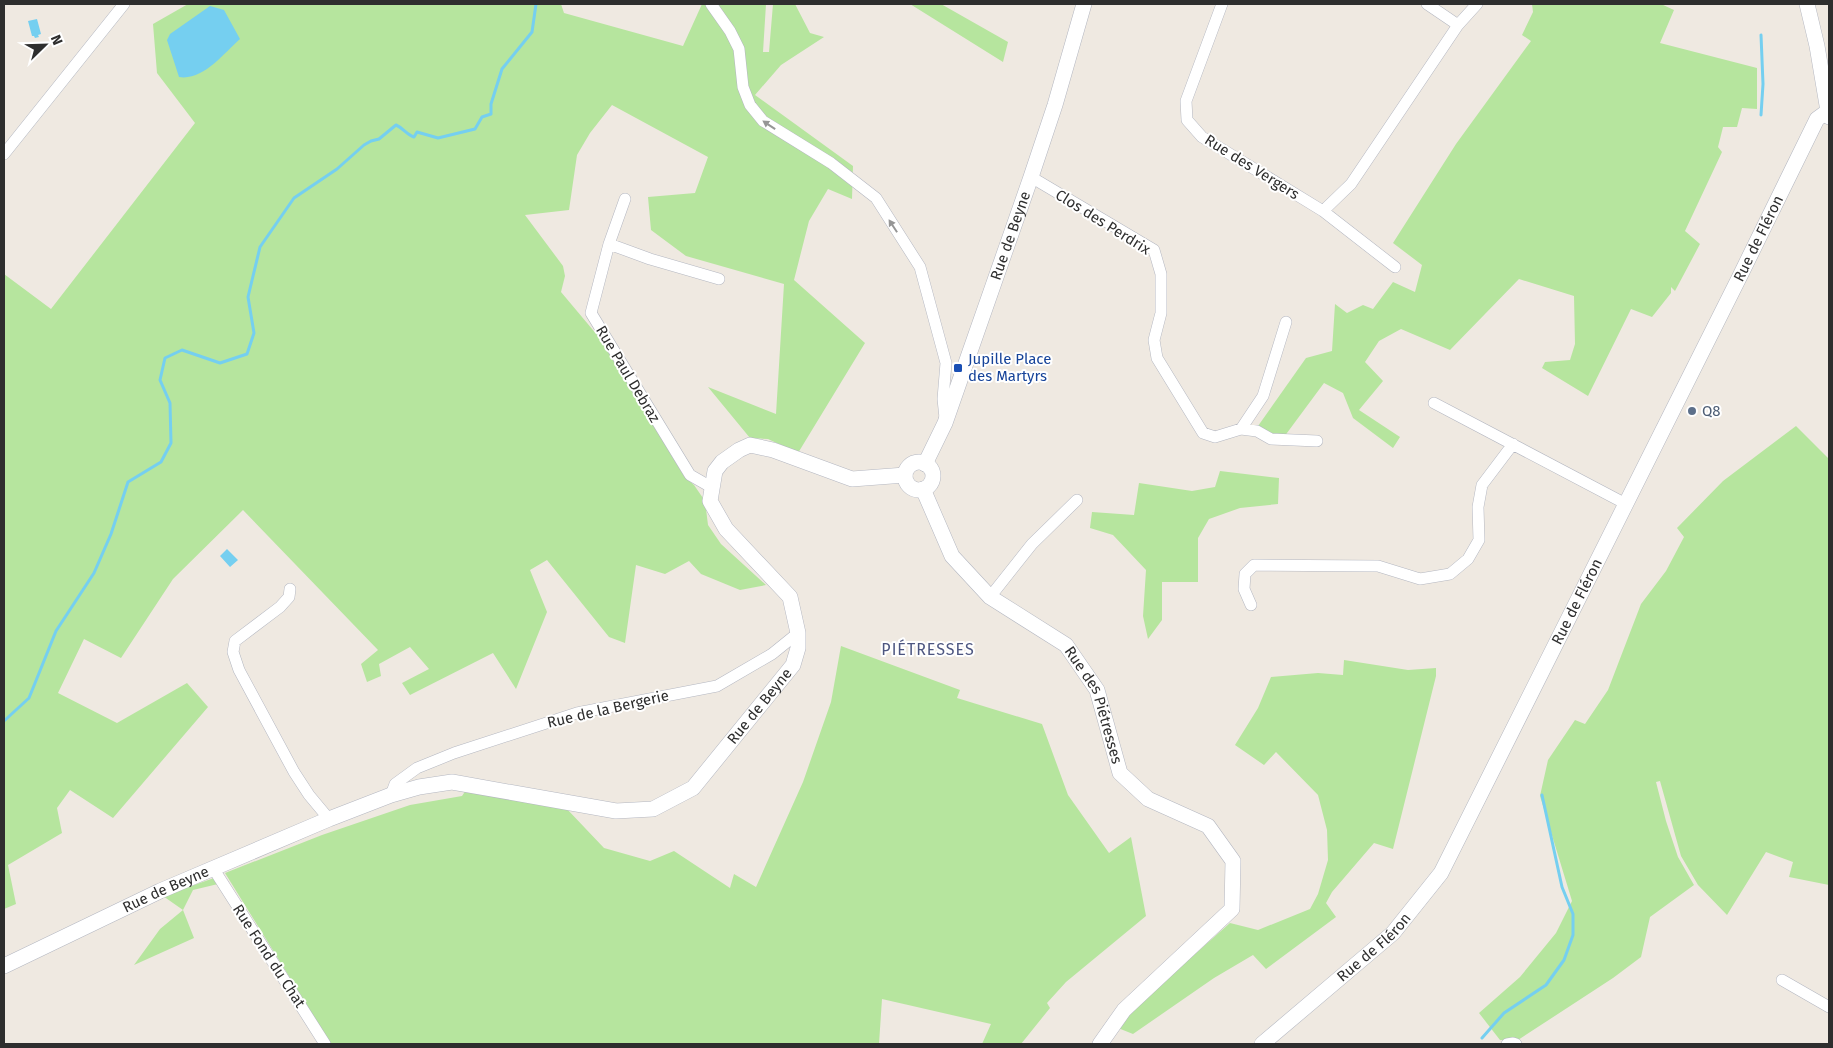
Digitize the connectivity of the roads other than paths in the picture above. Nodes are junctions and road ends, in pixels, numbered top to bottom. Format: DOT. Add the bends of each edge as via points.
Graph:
graph roads {
  1 [pos="710,4"];
  2 [pos="1084,4"];
  3 [pos="1222,4"];
  4 [pos="1427,4"];
  5 [pos="1477,4"];
  6 [pos="1807,4"];
  7 [pos="119,5"];
  8 [pos="1458,25"];
  9 [pos="1829,114"];
  10 [pos="4,154"];
  11 [pos="1031,177"];
  12 [pos="625,199"];
  13 [pos="1323,211"];
  14 [pos="610,244"];
  15 [pos="1395,267"];
  16 [pos="719,279"];
  17 [pos="1286,322"];
  18 [pos="1434,403"];
  19 [pos="945,423"];
  20 [pos="1241,429"];
  21 [pos="1317,441"];
  22 [pos="1513,444"];
  23 [pos="925,464"];
  24 [pos="905,475"];
  25 [pos="711,487"];
  26 [pos="923,489"];
  27 [pos="1078,500"];
  28 [pos="1626,504"];
  29 [pos="290,589"];
  30 [pos="990,597"];
  31 [pos="1250,605"];
  32 [pos="798,632"];
  33 [pos="391,794"];
  34 [pos="329,819"];
  35 [pos="212,868"];
  36 [pos="4,966"];
  37 [pos="1782,980"];
  38 [pos="1829,1007"];
  39 [pos="325,1044"];
  40 [pos="1100,1044"];
  41 [pos="1262,1044"];
  42 [pos="1507,1044"];
  43 [pos="1516,1044"];
  19 -- 1 [label="street, one-way" via="946,363 920,267 876,198 831,163 763,122 750,105 743,87 739,50 730,31"];
  2 -- 11 [label="street, Rue de Beyne"];
  3 -- 13 [label="street, Rue des Vergers" via="1186,101 1187,120 1202,137"];
  4 -- 8 [label="street"];
  5 -- 8 [label="street"];
  6 -- 9 [label="street"];
  7 -- 10 [label="street"];
  8 -- 13 [label="street" via="1351,184"];
  9 -- 28 [label="street, Rue de Fléron" via="1817,119"];
  11 -- 19 [label="street, Rue de Beyne"];
  11 -- 20 [label="street, Clos des Perdrix" via="1154,250 1160,274 1161,313 1154,340 1157,358 1202,433 1215,437"];
  12 -- 14 [label="street, Rue Paul Debraz"];
  13 -- 15 [label="street, Rue des Vergers"];
  14 -- 16 [label="street"];
  14 -- 25 [label="street, Rue Paul Debraz" via="591,313 690,475"];
  17 -- 20 [label="street" via="1263,396"];
  18 -- 22 [label="street"];
  19 -- 23 [label="street, Rue de Beyne"];
  20 -- 21 [label="street" via="1257,431 1271,439"];
  22 -- 28 [label="street"];
  22 -- 31 [label="street" via="1482,485 1478,507 1479,540 1468,559 1450,574 1420,579 1378,566 1254,565 1245,574 1244,588"];
  23 -- 24 [label="street" via="917,462 907,468"];
  23 -- 26 [label="street" via="934,477"];
  24 -- 25 [label="street" via="852,479 772,450 750,446 722,462 715,471"];
  24 -- 26 [label="street" via="915,490"];
  25 -- 32 [label="street, Rue de Beyne" via="710,501 726,530 790,597"];
  26 -- 30 [label="street, Rue des Piétresses" via="952,556"];
  27 -- 30 [label="street" via="1032,544"];
  28 -- 41 [label="street, Rue de Fléron" via="1440,872 1393,933"];
  29 -- 34 [label="street" via="290,597 280,607 235,641 233,652 239,670 294,772"];
  30 -- 40 [label="street, Rue des Piétresses" via="1066,645 1097,690 1120,773 1148,799 1208,826 1232,861 1232,909 1124,1010"];
  32 -- 33 [label="street, Rue de la Bergerie" via="772,654 717,686 577,713 417,768 395,784"];
  32 -- 33 [label="street, Rue de Beyne" via="793,665 693,788 653,809 616,811 452,782"];
  33 -- 34 [label="street, Rue de Beyne"];
  34 -- 35 [label="street, Rue de Beyne"];
  35 -- 36 [label="street, Rue de Beyne"];
  35 -- 39 [label="street, Rue Fond du Chat"];
  37 -- 38 [label="street"];
  42 -- 43 [label="street"];
}
